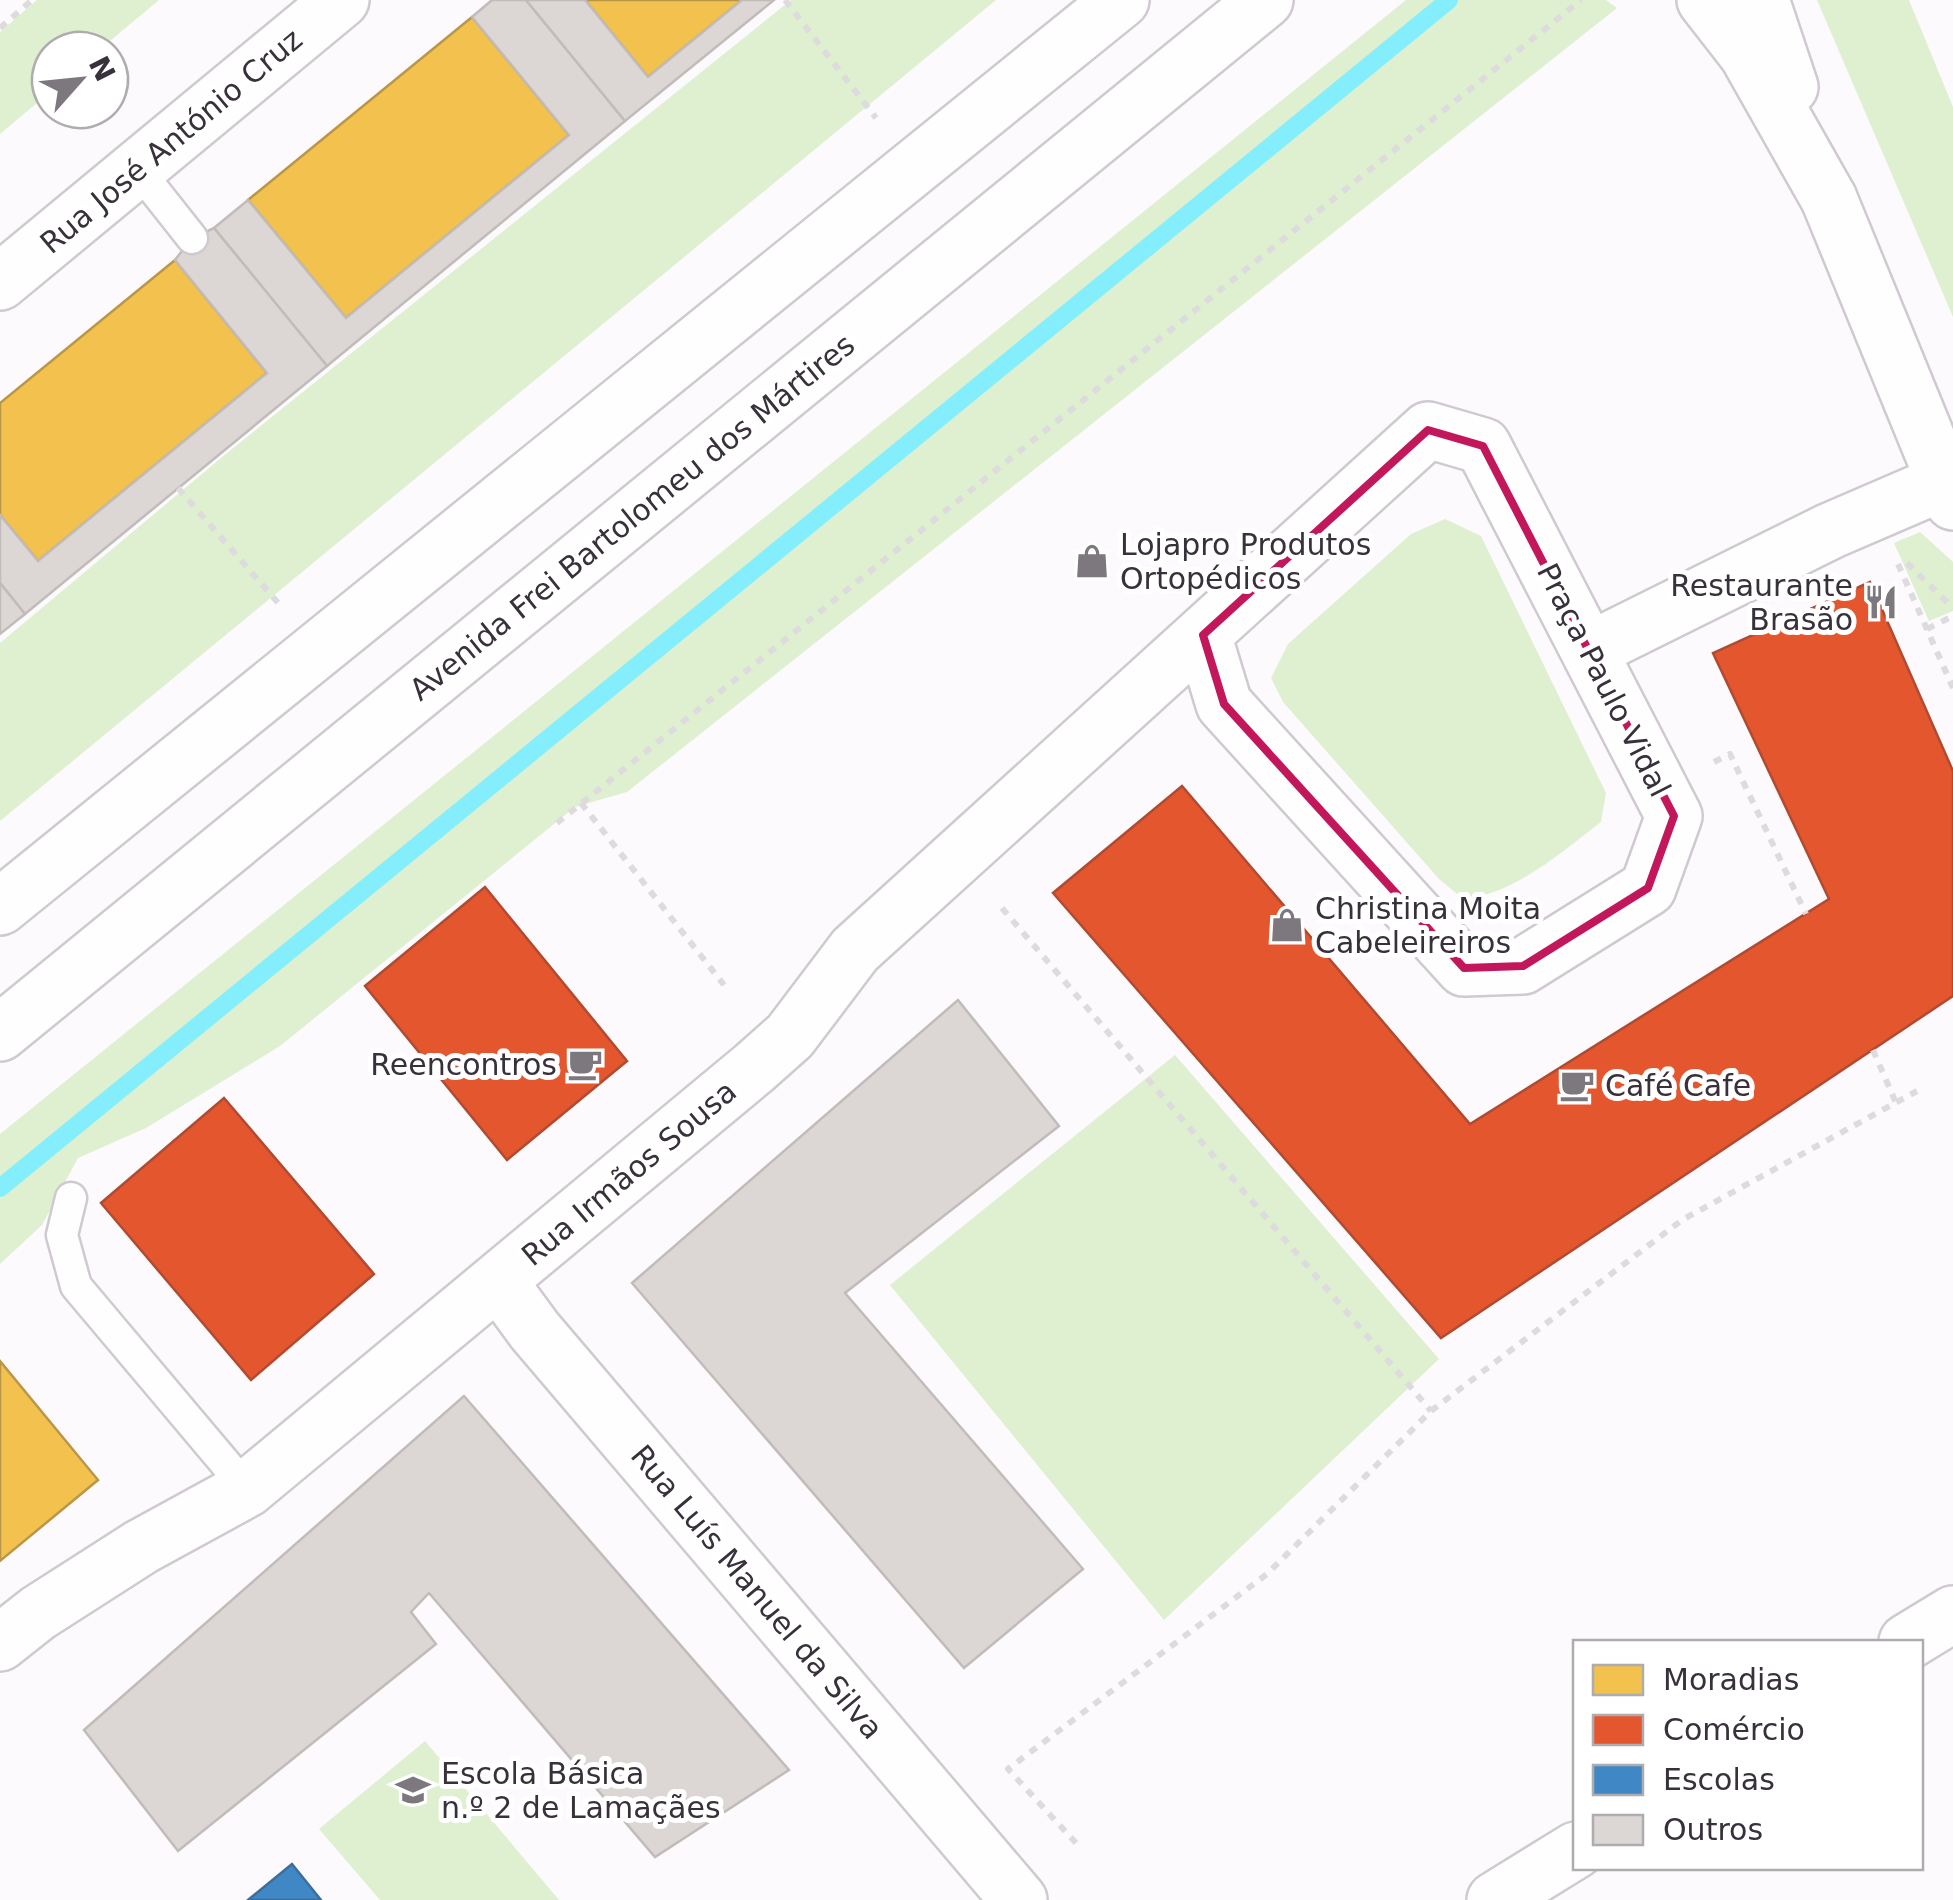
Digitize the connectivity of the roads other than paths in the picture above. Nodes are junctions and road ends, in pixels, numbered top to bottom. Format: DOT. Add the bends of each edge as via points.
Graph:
graph roads {
  1 [pos="341,0"];
  2 [pos="1121,0"];
  3 [pos="1265,0"];
  4 [pos="1706,0"];
  5 [pos="1761,0"];
  6 [pos="139,171"];
  7 [pos="1829,199"];
  8 [pos="192,238"];
  9 [pos="0,282"];
  10 [pos="1950,487"];
  11 [pos="1202,635"];
  12 [pos="1590,650"];
  13 [pos="0,906"];
  14 [pos="0,1034"];
  15 [pos="71,1198"];
  16 [pos="499,1282"];
  17 [pos="246,1488"];
  18 [pos="1953,1614"];
  19 [pos="1910,1640"];
  20 [pos="0,1643"];
  21 [pos="1573,1852"];
  22 [pos="1019,1900"];
  23 [pos="1495,1900"];
  1 -- 6 [label="main road, Rua José António Cruz"];
  2 -- 13 [label="main road"];
  3 -- 14 [label="main road, Avenida Frei Bartolomeu dos Mártires"];
  4 -- 7 [label="main road" via="1748,54"];
  5 -- 7 [label="main road"];
  6 -- 8 [label="lane"];
  6 -- 9 [label="main road, Rua José António Cruz"];
  7 -- 10 [label="main road"];
  10 -- 12 [label="main road" via="1830,531"];
  11 -- 12 [label="main road, Praça Paulo Vidal" via="1428,430 1483,446"];
  11 -- 12 [label="main road, Praça Paulo Vidal" via="1224,704 1464,968 1522,966 1648,888 1674,816"];
  11 -- 16 [label="main road, Rua Irmãos Sousa" via="855,950 790,1036"];
  15 -- 17 [label="lane" via="62,1236 76,1286"];
  16 -- 17 [label="main road, Rua Irmãos Sousa"];
  16 -- 22 [label="main road, Rua Luís Manuel da Silva"];
  17 -- 20 [label="main road, Rua Irmãos Sousa" via="141,1547"];
  18 -- 19 [label="main road"];
  21 -- 23 [label="main road"];
}
